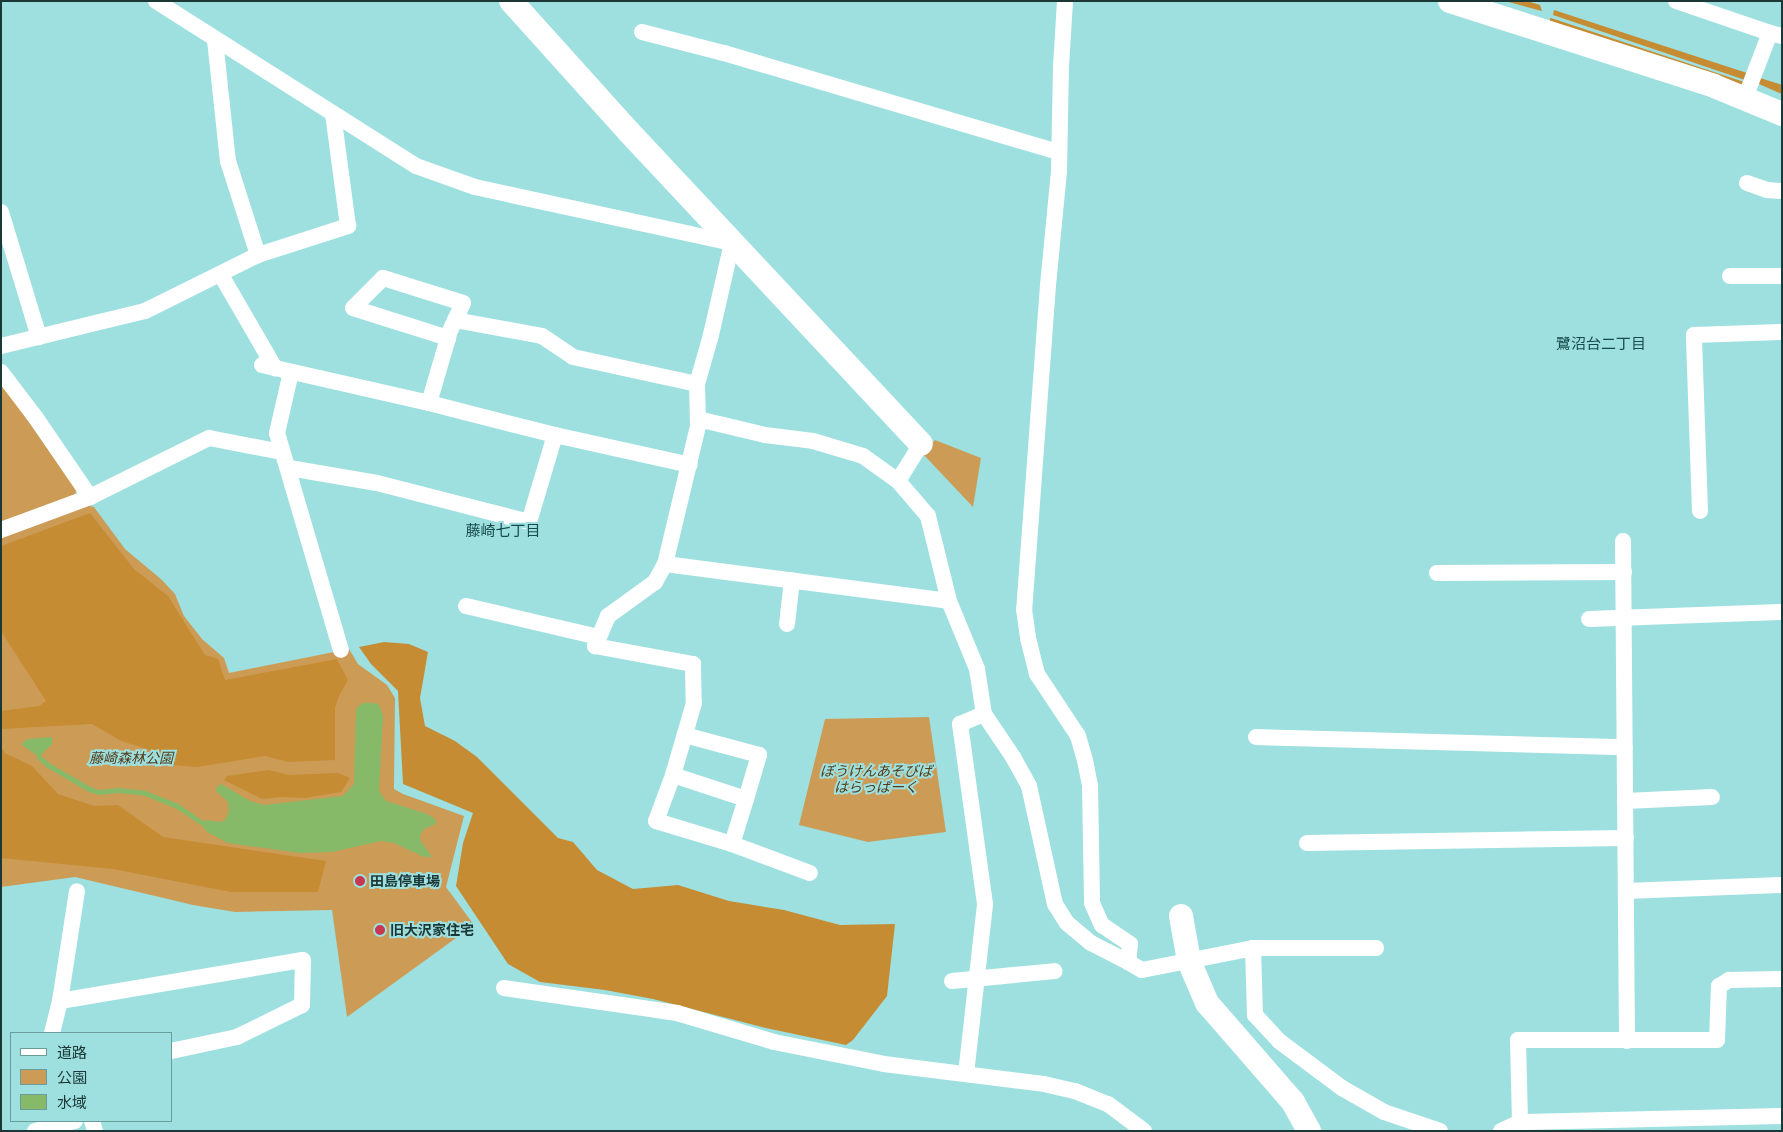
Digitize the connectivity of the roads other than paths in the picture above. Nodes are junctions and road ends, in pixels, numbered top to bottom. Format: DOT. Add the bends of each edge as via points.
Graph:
graph roads {
  1 [pos="156,1"];
  2 [pos="512,1"];
  3 [pos="1065,1"];
  4 [pos="1450,1"];
  5 [pos="1676,1"];
  6 [pos="642,32"];
  7 [pos="1776,34"];
  8 [pos="215,40"];
  9 [pos="1745,98"];
  10 [pos="333,114"];
  11 [pos="1782,114"];
  12 [pos="1059,152"];
  13 [pos="1747,183"];
  14 [pos="1782,191"];
  15 [pos="1,212"];
  16 [pos="732,243"];
  17 [pos="258,255"];
  18 [pos="221,275"];
  19 [pos="1730,276"];
  20 [pos="1782,276"];
  21 [pos="455,320"];
  22 [pos="1782,332"];
  23 [pos="39,337"];
  24 [pos="448,338"];
  25 [pos="1,346"];
  26 [pos="1,372"];
  27 [pos="291,372"];
  28 [pos="697,384"];
  29 [pos="428,403"];
  30 [pos="698,419"];
  31 [pos="555,435"];
  32 [pos="921,444"];
  33 [pos="282,452"];
  34 [pos="690,466"];
  35 [pos="289,468"];
  36 [pos="898,481"];
  37 [pos="90,497"];
  38 [pos="1700,511"];
  39 [pos="1,530"];
  40 [pos="1623,540"];
  41 [pos="665,564"];
  42 [pos="1624,572"];
  43 [pos="1437,573"];
  44 [pos="792,580"];
  45 [pos="948,601"];
  46 [pos="466,606"];
  47 [pos="1782,612"];
  48 [pos="1624,618"];
  49 [pos="1589,619"];
  50 [pos="787,624"];
  51 [pos="598,638"];
  52 [pos="341,650"];
  53 [pos="984,714"];
  54 [pos="685,735"];
  55 [pos="1256,737"];
  56 [pos="1625,747"];
  57 [pos="673,775"];
  58 [pos="1712,797"];
  59 [pos="746,799"];
  60 [pos="1625,801"];
  61 [pos="1626,838"];
  62 [pos="1307,843"];
  63 [pos="732,844"];
  64 [pos="810,873"];
  65 [pos="1782,884"];
  66 [pos="77,891"];
  67 [pos="1626,891"];
  68 [pos="1181,916"];
  69 [pos="1252,948"];
  70 [pos="1376,948"];
  71 [pos="1189,961"];
  72 [pos="1128,962"];
  73 [pos="1055,971"];
  74 [pos="978,978"];
  75 [pos="1782,979"];
  76 [pos="952,981"];
  77 [pos="504,988"];
  78 [pos="60,1000"];
  79 [pos="52,1032"];
  80 [pos="1628,1040"];
  81 [pos="172,1051"];
  82 [pos="966,1074"];
  83 [pos="1782,1116"];
  84 [pos="71,1122"];
  85 [pos="1520,1122"];
  86 [pos="35,1131"];
  87 [pos="1144,1131"];
  88 [pos="1309,1131"];
  89 [pos="1440,1131"];
  90 [pos="1501,1131"];
  1 -- 8 [label="street"];
  2 -- 16 [label="street"];
  3 -- 12 [label="street"];
  4 -- 9 [label="street"];
  5 -- 7 [label="street"];
  6 -- 12 [label="street"];
  7 -- 9 [label="street"];
  8 -- 10 [label="street"];
  8 -- 17 [label="street" via="228,161"];
  9 -- 11 [label="street"];
  10 -- 16 [label="street" via="416,166 475,187"];
  10 -- 17 [label="street" via="348,226"];
  12 -- 72 [label="street" via="1024,609 1038,674 1078,736 1085,760 1090,786 1092,903 1102,925 1130,944"];
  13 -- 14 [label="street"];
  15 -- 23 [label="street"];
  16 -- 28 [label="street"];
  16 -- 32 [label="street"];
  17 -- 18 [label="street"];
  18 -- 23 [label="street" via="145,311"];
  18 -- 27 [label="street" via="269,367"];
  19 -- 20 [label="street"];
  21 -- 24 [label="street"];
  21 -- 24 [label="street" via="463,303 383,278 352,308"];
  21 -- 28 [label="street" via="542,336 573,357"];
  22 -- 38 [label="street" via="1694,335"];
  23 -- 25 [label="street"];
  24 -- 29 [label="street"];
  26 -- 37 [label="street"];
  27 -- 29 [label="street"];
  27 -- 33 [label="street" via="277,432"];
  28 -- 30 [label="street"];
  29 -- 31 [label="street"];
  30 -- 34 [label="street"];
  30 -- 36 [label="street" via="765,435 821,443 862,456"];
  31 -- 34 [label="street"];
  31 -- 35 [label="street" via="529,522 377,483"];
  32 -- 36 [label="street"];
  33 -- 35 [label="street"];
  33 -- 37 [label="street" via="209,438"];
  34 -- 41 [label="street"];
  35 -- 52 [label="street"];
  36 -- 45 [label="street" via="928,516"];
  37 -- 39 [label="street"];
  40 -- 42 [label="street"];
  41 -- 44 [label="street"];
  41 -- 51 [label="street" via="655,582 608,616"];
  42 -- 43 [label="street"];
  42 -- 48 [label="street"];
  44 -- 45 [label="street"];
  44 -- 50 [label="street"];
  45 -- 53 [label="street" via="977,669"];
  46 -- 51 [label="street"];
  47 -- 48 [label="street"];
  48 -- 49 [label="street"];
  48 -- 56 [label="street"];
  51 -- 54 [label="street" via="595,646 693,664 694,703"];
  53 -- 72 [label="street" via="1029,786 1055,904 1067,923 1091,943"];
  53 -- 74 [label="street" via="960,724 985,904"];
  54 -- 57 [label="street"];
  54 -- 59 [label="street" via="760,755"];
  55 -- 56 [label="street"];
  56 -- 60 [label="street"];
  57 -- 59 [label="street"];
  57 -- 63 [label="street" via="656,821"];
  58 -- 60 [label="street"];
  59 -- 63 [label="street"];
  60 -- 61 [label="street"];
  61 -- 62 [label="street"];
  61 -- 67 [label="street"];
  63 -- 64 [label="street"];
  65 -- 67 [label="street"];
  66 -- 78 [label="street"];
  67 -- 80 [label="street"];
  68 -- 71 [label="street"];
  69 -- 70 [label="street"];
  69 -- 71 [label="street"];
  69 -- 89 [label="street" via="1255,1015 1279,1041 1342,1088 1384,1112"];
  71 -- 72 [label="street" via="1142,970"];
  71 -- 88 [label="street" via="1207,1003 1294,1102"];
  73 -- 74 [label="street"];
  74 -- 76 [label="street"];
  74 -- 82 [label="street"];
  75 -- 80 [label="street" via="1729,980 1719,986 1717,1040"];
  77 -- 82 [label="street" via="677,1013 774,1042 884,1064"];
  78 -- 79 [label="street"];
  78 -- 81 [label="street" via="303,960 302,1005 237,1037"];
  80 -- 85 [label="street" via="1518,1040"];
  82 -- 87 [label="street" via="1075,1091 1108,1104"];
  83 -- 85 [label="street"];
  84 -- 86 [label="street"];
  85 -- 90 [label="street"];
}
